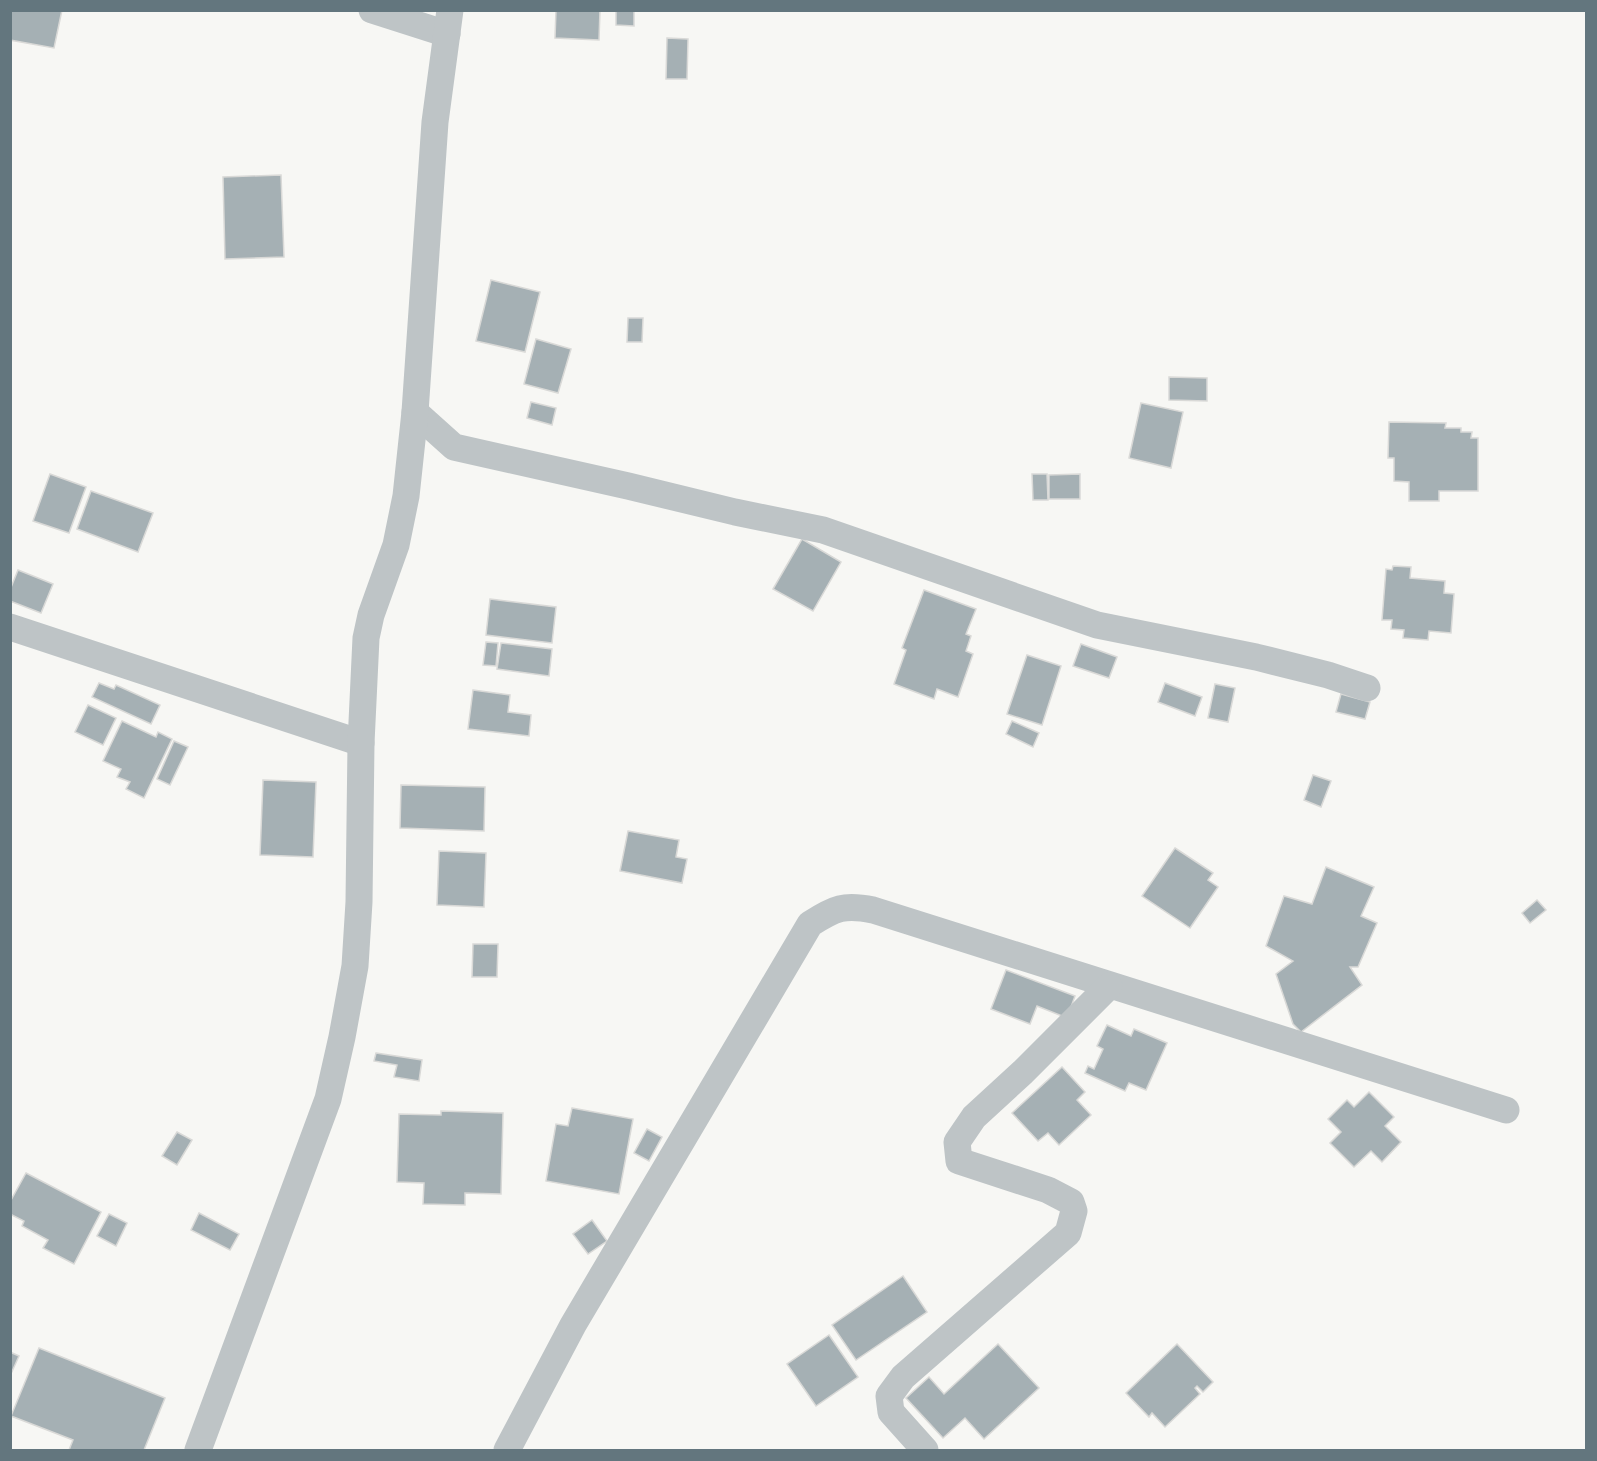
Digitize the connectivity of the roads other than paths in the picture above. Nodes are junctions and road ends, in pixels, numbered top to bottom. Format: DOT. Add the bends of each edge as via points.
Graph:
graph roads {
  1 [pos="372,10"];
  2 [pos="448,22"];
  3 [pos="415,412"];
  4 [pos="10,627"];
  5 [pos="1367,688"];
  6 [pos="361,743"];
  7 [pos="1109,986"];
  8 [pos="1506,1110"];
  9 [pos="198,1450"];
  10 [pos="507,1450"];
  11 [pos="925,1450"];
  1 -- 2 [label="street"];
  2 -- 3 [label="street" via="435,123"];
  3 -- 5 [label="street" via="454,447 823,530 1097,625 1256,657"];
  3 -- 6 [label="street" via="398,535 366,638"];
  4 -- 6 [label="street"];
  6 -- 9 [label="street" via="355,966 328,1099"];
  7 -- 8 [label="street"];
  7 -- 10 [label="street" via="873,910 852,906 832,909 810,924 573,1325"];
  7 -- 11 [label="street" via="974,1116 957,1142 959,1161 1048,1190 1071,1202 1074,1212 1068,1233 903,1377 889,1396 891,1412"];
}
